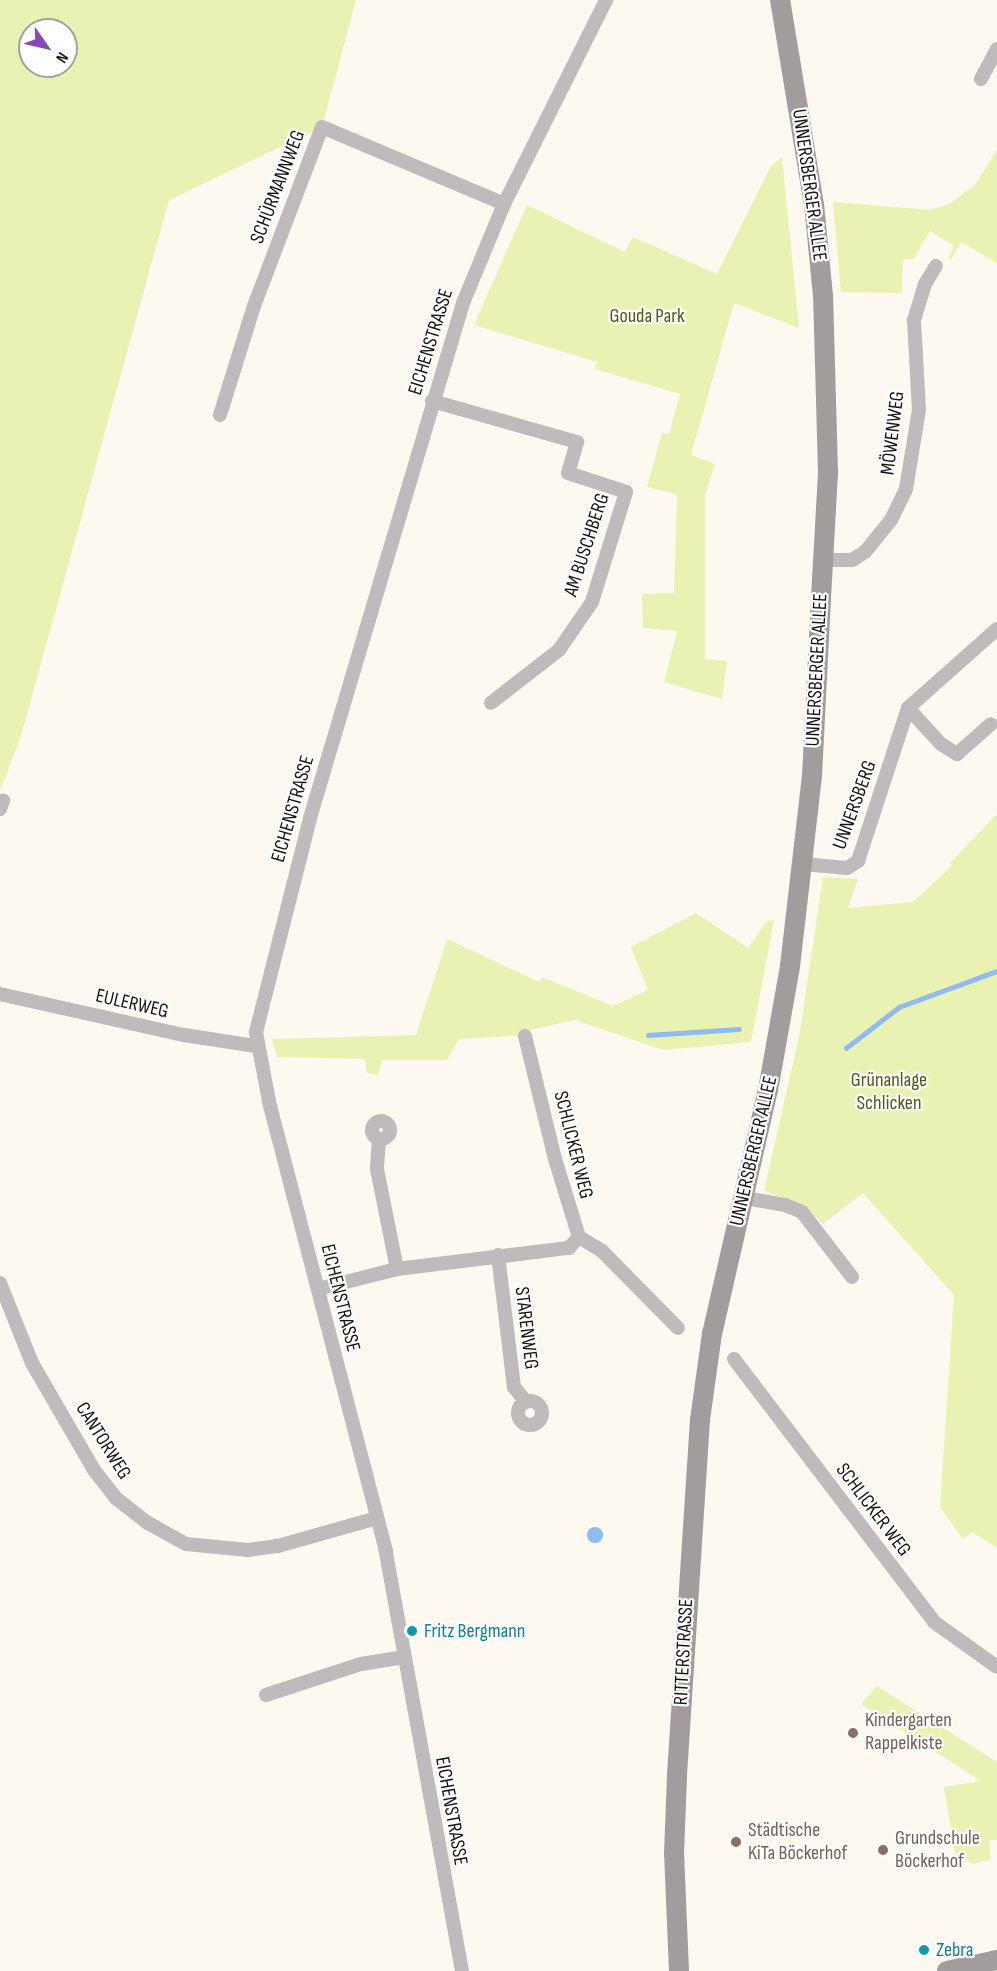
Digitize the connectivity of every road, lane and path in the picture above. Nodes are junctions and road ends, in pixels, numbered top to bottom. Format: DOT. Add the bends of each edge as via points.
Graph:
graph roads {
  1 [pos="606,0"];
  2 [pos="780,0"];
  3 [pos="997,50"];
  4 [pos="981,79"];
  5 [pos="504,204"];
  6 [pos="936,266"];
  7 [pos="432,401"];
  8 [pos="220,415"];
  9 [pos="822,560"];
  10 [pos="997,629"];
  11 [pos="491,702"];
  12 [pos="908,708"];
  13 [pos="990,724"];
  14 [pos="803,864"];
  15 [pos="0,994"];
  16 [pos="525,1036"];
  17 [pos="256,1046"];
  18 [pos="379,1139"];
  19 [pos="745,1198"];
  20 [pos="579,1237"];
  21 [pos="498,1255"];
  22 [pos="397,1269"];
  23 [pos="852,1278"];
  24 [pos="0,1282"];
  25 [pos="318,1289"];
  26 [pos="678,1328"];
  27 [pos="712,1334"];
  28 [pos="735,1359"];
  29 [pos="526,1402"];
  30 [pos="377,1518"];
  31 [pos="404,1658"];
  32 [pos="997,1667"];
  33 [pos="266,1695"];
  34 [pos="997,1960"];
  35 [pos="462,1971"];
  36 [pos="679,1971"];
  37 [pos="947,1971"];
  1 -- 5 [label="street, EICHENSTRASSE"];
  2 -- 9 [label="main road, UNNERSBERGER ALLEE" via="814,205 823,296 828,472"];
  3 -- 4 [label="street"];
  5 -- 7 [label="street, EICHENSTRASSE" via="466,295"];
  5 -- 8 [label="street, SCHÜRMANNWEG" via="322,127 254,306"];
  6 -- 9 [label="street, MÖWENWEG" via="925,284 913,327 919,410 906,489 891,520 865,552 852,560"];
  7 -- 11 [label="street, AM BUSCHBERG" via="577,442 568,473 626,492 592,602 558,650"];
  7 -- 17 [label="street, EICHENSTRASSE" via="302,849 264,993"];
  9 -- 14 [label="main road, UNNERSBERGER ALLEE" via="812,776"];
  10 -- 12 [label="street"];
  12 -- 13 [label="street" via="941,744 957,754"];
  12 -- 14 [label="street, UNNERSBERG" via="858,861 846,868"];
  14 -- 19 [label="main road, UNNERSBERGER ALLEE" via="779,1036"];
  15 -- 17 [label="street, EULERWEG" via="184,1035"];
  16 -- 20 [label="street, SCHLICKER WEG"];
  17 -- 25 [label="street, EICHENSTRASSE"];
  18 -- 22 [label="street" via="377,1169"];
  19 -- 23 [label="street" via="802,1212"];
  19 -- 27 [label="main road, UNNERSBERGER ALLEE"];
  20 -- 21 [label="street" via="569,1248"];
  20 -- 26 [label="street" via="602,1251"];
  21 -- 22 [label="street"];
  21 -- 29 [label="street, STARENWEG" via="513,1387"];
  22 -- 25 [label="street"];
  24 -- 30 [label="street, CANTORWEG" via="32,1363 94,1470 117,1499 148,1523 186,1544 248,1550 278,1546"];
  25 -- 30 [label="street, EICHENSTRASSE"];
  27 -- 36 [label="main road, RITTERSTRASSE" via="700,1420 677,1775 674,1854"];
  28 -- 32 [label="street, SCHLICKER WEG" via="922,1608 944,1632"];
  30 -- 31 [label="street, EICHENSTRASSE"];
  31 -- 33 [label="street" via="361,1664"];
  31 -- 35 [label="street, EICHENSTRASSE"];
  34 -- 37 [label="main road"];
}
